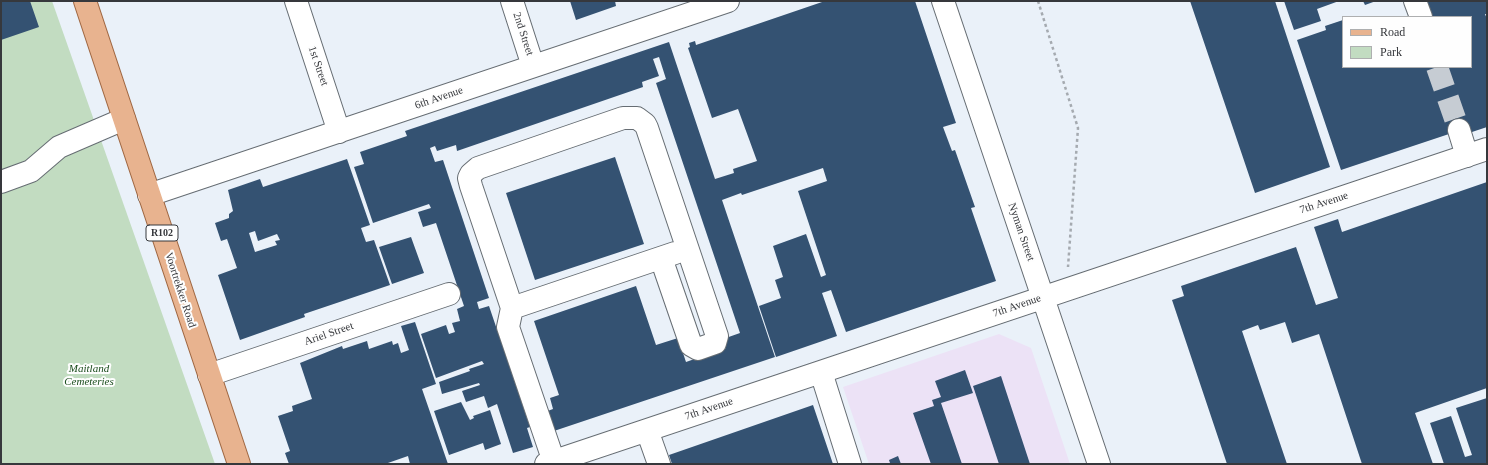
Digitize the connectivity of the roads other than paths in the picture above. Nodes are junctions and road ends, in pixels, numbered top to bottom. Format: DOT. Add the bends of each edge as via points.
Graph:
graph roads {
  1 [pos="84,1"];
  2 [pos="296,1"];
  3 [pos="512,1"];
  4 [pos="728,1"];
  5 [pos="943,1"];
  6 [pos="1415,1"];
  7 [pos="1421,16"];
  8 [pos="533,66"];
  9 [pos="124,120"];
  10 [pos="1459,130"];
  11 [pos="340,132"];
  12 [pos="1477,152"];
  13 [pos="1,182"];
  14 [pos="149,195"];
  15 [pos="688,249"];
  16 [pos="662,258"];
  17 [pos="449,294"];
  18 [pos="1043,297"];
  19 [pos="512,308"];
  20 [pos="821,372"];
  21 [pos="209,375"];
  22 [pos="648,430"];
  23 [pos="550,463"];
  24 [pos="239,464"];
  25 [pos="660,464"];
  26 [pos="850,464"];
  27 [pos="1099,464"];
  1 -- 9 [label="main road, Voortrekker Road / R102"];
  2 -- 11 [label="street, 1st Street"];
  3 -- 8 [label="street, 2nd Street"];
  4 -- 8 [label="street, 6th Avenue"];
  5 -- 18 [label="street, Nyman Street"];
  6 -- 7 [label="street"];
  8 -- 11 [label="street, 6th Avenue"];
  9 -- 13 [label="street" via="59,147 31,171"];
  9 -- 14 [label="main road, Voortrekker Road / R102"];
  10 -- 12 [label="street"];
  11 -- 14 [label="street, 6th Avenue"];
  12 -- 18 [label="street, 7th Avenue"];
  14 -- 21 [label="main road, Voortrekker Road / R102"];
  15 -- 16 [label="street"];
  15 -- 16 [label="street" via="717,336 713,344 698,349 691,345"];
  15 -- 19 [label="street" via="645,124 632,117 616,121 478,168 471,174 471,186"];
  16 -- 19 [label="street"];
  17 -- 21 [label="street, Ariel Street"];
  18 -- 20 [label="street, 7th Avenue"];
  18 -- 27 [label="street, Nyman Street"];
  19 -- 23 [label="street" via="508,327"];
  20 -- 22 [label="street, 7th Avenue"];
  20 -- 26 [label="street"];
  21 -- 24 [label="main road, Voortrekker Road / R102"];
  22 -- 23 [label="street, 7th Avenue"];
  22 -- 25 [label="street"];
}
